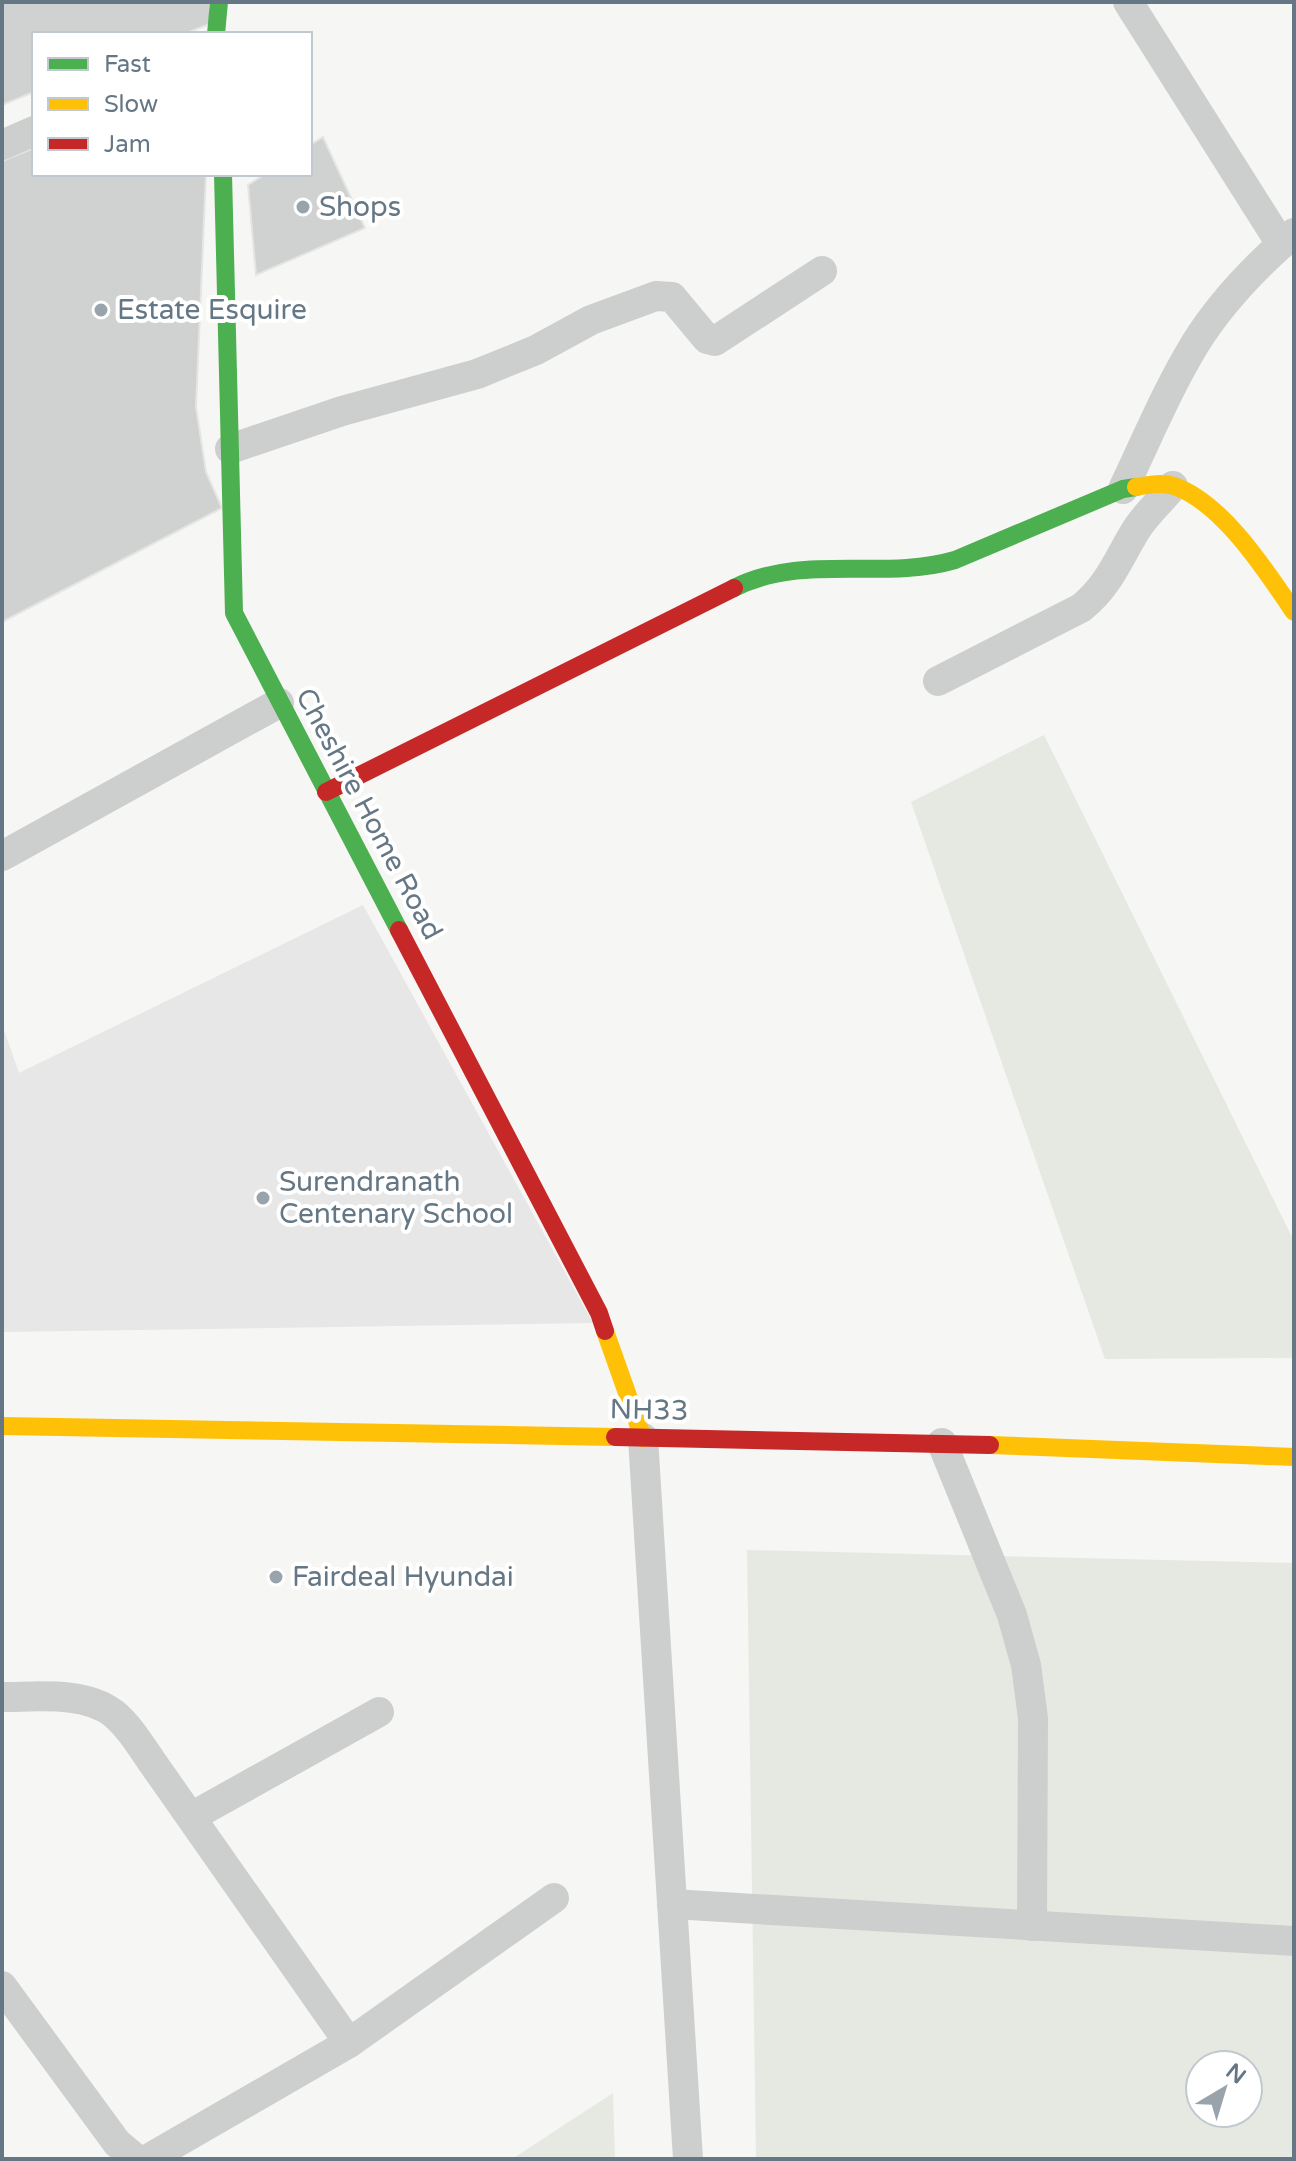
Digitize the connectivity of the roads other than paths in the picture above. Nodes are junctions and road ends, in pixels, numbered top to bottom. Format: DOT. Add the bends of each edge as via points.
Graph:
graph roads {
  1 [pos="219,2"];
  2 [pos="1128,2"];
  3 [pos="216,32"];
  4 [pos="32,132"];
  5 [pos="2,145"];
  6 [pos="223,176"];
  7 [pos="1288,239"];
  8 [pos="822,271"];
  9 [pos="230,449"];
  10 [pos="1173,486"];
  11 [pos="1123,489"];
  12 [pos="1294,612"];
  13 [pos="938,681"];
  14 [pos="279,703"];
  15 [pos="326,792"];
  16 [pos="2,856"];
  17 [pos="2,1426"];
  18 [pos="643,1438"];
  19 [pos="942,1443"];
  20 [pos="1294,1457"];
  21 [pos="2,1697"];
  22 [pos="379,1712"];
  23 [pos="191,1817"];
  24 [pos="554,1898"];
  25 [pos="672,1904"];
  26 [pos="1032,1926"];
  27 [pos="1294,1941"];
  28 [pos="5,1998"];
  29 [pos="349,2043"];
  30 [pos="136,2159"];
  31 [pos="148,2159"];
  32 [pos="688,2159"];
  1 -- 3 [label="street"];
  2 -- 7 [label="street"];
  4 -- 5 [label="street"];
  6 -- 9 [label="street, Cheshire Home Road"];
  7 -- 11 [label="street" via="1221,307 1195,344"];
  8 -- 9 [label="street" via="715,341 704,336 672,297 656,296 591,320 511,362"];
  9 -- 14 [label="street, Cheshire Home Road" via="234,613"];
  10 -- 11 [label="street"];
  10 -- 12 [label="street" via="1199,499 1259,561"];
  10 -- 13 [label="street" via="1134,532 1097,596"];
  11 -- 15 [label="street" via="931,567 783,571 746,582"];
  14 -- 15 [label="street, Cheshire Home Road"];
  14 -- 16 [label="street"];
  15 -- 18 [label="street, Cheshire Home Road" via="599,1313"];
  17 -- 18 [label="street, NH33"];
  18 -- 19 [label="street, NH33"];
  18 -- 25 [label="street"];
  19 -- 20 [label="street, NH33"];
  19 -- 26 [label="street" via="1012,1615 1026,1665 1033,1718"];
  21 -- 23 [label="street" via="64,1698 112,1713"];
  22 -- 23 [label="street"];
  23 -- 29 [label="street"];
  24 -- 29 [label="street"];
  25 -- 26 [label="street"];
  25 -- 32 [label="street"];
  26 -- 27 [label="street"];
  28 -- 30 [label="street" via="117,2143"];
  29 -- 31 [label="street"];
}
